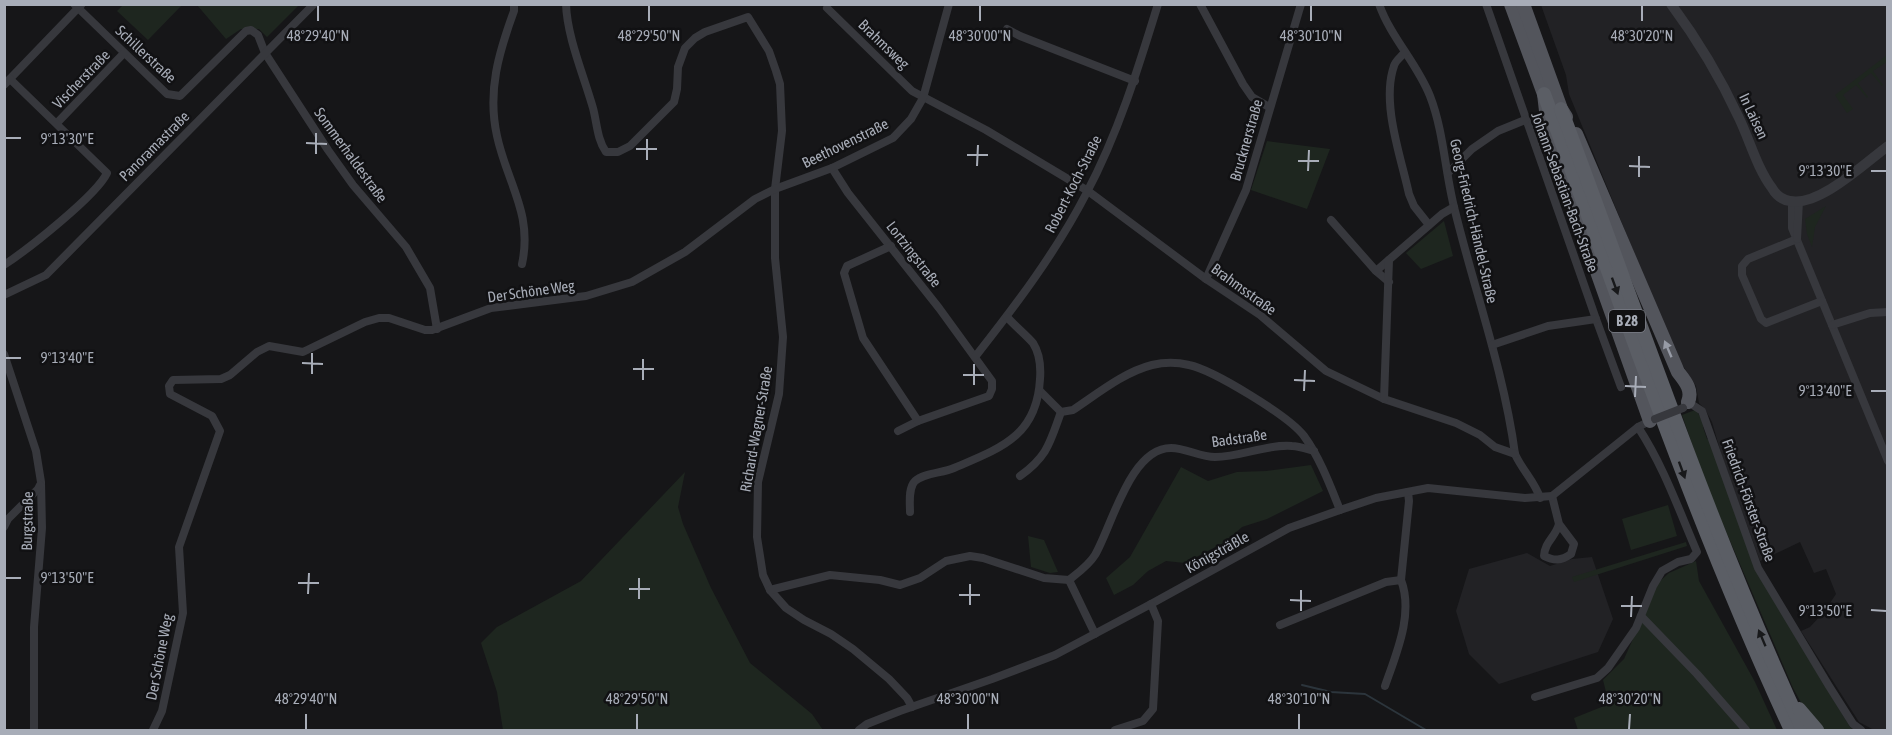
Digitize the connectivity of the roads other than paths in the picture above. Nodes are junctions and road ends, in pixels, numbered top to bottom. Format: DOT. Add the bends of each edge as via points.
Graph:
graph roads {
  1 [pos="314,4"];
  2 [pos="514,4"];
  3 [pos="566,4"];
  4 [pos="949,4"];
  5 [pos="1158,4"];
  6 [pos="1200,4"];
  7 [pos="1300,4"];
  8 [pos="1378,4"];
  9 [pos="1486,4"];
  10 [pos="1511,4"];
  11 [pos="1523,4"];
  12 [pos="1671,4"];
  13 [pos="77,6"];
  14 [pos="827,8"];
  15 [pos="1006,29"];
  16 [pos="1405,52"];
  17 [pos="124,53"];
  18 [pos="265,53"];
  19 [pos="1135,81"];
  20 [pos="7,82"];
  21 [pos="1544,93"];
  22 [pos="174,96"];
  23 [pos="923,98"];
  24 [pos="1269,107"];
  25 [pos="1561,109"];
  26 [pos="1525,120"];
  27 [pos="57,123"];
  28 [pos="1887,146"];
  29 [pos="832,168"];
  30 [pos="1448,173"];
  31 [pos="775,189"];
  32 [pos="1088,192"];
  33 [pos="1795,201"];
  34 [pos="1454,207"];
  35 [pos="1331,220"];
  36 [pos="1429,225"];
  37 [pos="1797,239"];
  38 [pos="891,246"];
  39 [pos="1389,260"];
  40 [pos="522,264"];
  41 [pos="4,265"];
  42 [pos="1376,271"];
  43 [pos="1206,279"];
  44 [pos="1389,282"];
  45 [pos="4,295"];
  46 [pos="1822,301"];
  47 [pos="1887,312"];
  48 [pos="1006,317"];
  49 [pos="1596,320"];
  50 [pos="1832,325"];
  51 [pos="436,329"];
  52 [pos="1492,345"];
  53 [pos="4,354"];
  54 [pos="975,357"];
  55 [pos="1621,387"];
  56 [pos="1040,392"];
  57 [pos="1384,399"];
  58 [pos="1685,405"];
  59 [pos="1061,412"];
  60 [pos="918,421"];
  61 [pos="1647,422"];
  62 [pos="898,430"];
  63 [pos="1314,452"];
  64 [pos="1515,454"];
  65 [pos="1887,461"];
  66 [pos="1020,476"];
  67 [pos="41,482"];
  68 [pos="1407,492"];
  69 [pos="1552,496"];
  70 [pos="1540,498"];
  71 [pos="1340,510"];
  72 [pos="910,512"];
  73 [pos="1559,524"];
  74 [pos="4,527"];
  75 [pos="1070,580"];
  76 [pos="1401,580"];
  77 [pos="770,590"];
  78 [pos="1151,604"];
  79 [pos="1641,616"];
  80 [pos="1280,625"];
  81 [pos="1095,634"];
  82 [pos="1385,686"];
  83 [pos="1785,692"];
  84 [pos="1535,697"];
  85 [pos="912,707"];
  86 [pos="34,730"];
  87 [pos="153,730"];
  88 [pos="859,730"];
  89 [pos="1115,730"];
  90 [pos="1746,730"];
  91 [pos="1789,730"];
  92 [pos="1803,730"];
  93 [pos="1816,730"];
  94 [pos="1861,730"];
  1 -- 18 [label="street, Panoramastraße"];
  2 -- 40 [label="street" via="494,75 494,109 496,135 524,219"];
  3 -- 31 [label="street, Richard-Wagner-Straße" via="606,152 618,153 631,146 674,102 678,67 685,48 695,38 745,17 751,20 780,84 782,131"];
  4 -- 23 [label="street, Beethovenstraße"];
  5 -- 19 [label="street, Robert-Koch-Straße"];
  6 -- 24 [label="street" via="1243,84 1252,97"];
  7 -- 24 [label="street, Brucknerstraße"];
  8 -- 16 [label="street, Georg-Friedrich-Händel-Straße"];
  9 -- 26 [label="street, Johann-Sebastian-Bach-Straße"];
  10 -- 21 [label="main road, B 28"];
  11 -- 25 [label="main road, B 28"];
  12 -- 33 [label="street, In Laisen" via="1729,96 1773,189 1779,197"];
  13 -- 17 [label="street, Schillerstraße"];
  13 -- 20 [label="street"];
  14 -- 23 [label="street, Brahmsweg"];
  15 -- 19 [label="street"];
  16 -- 30 [label="street, Georg-Friedrich-Händel-Straße" via="1430,97"];
  16 -- 36 [label="street" via="1394,64 1390,102 1409,194"];
  17 -- 22 [label="street, Schillerstraße" via="167,94"];
  17 -- 27 [label="street, Vischerstraße"];
  18 -- 22 [label="street, Sommerhaldestraße" via="258,34 246,32 180,96"];
  18 -- 45 [label="street, Panoramastraße" via="46,275"];
  18 -- 51 [label="street, Sommerhaldestraße" via="352,185 406,247 429,288"];
  19 -- 32 [label="street, Robert-Koch-Straße"];
  20 -- 27 [label="street"];
  21 -- 61 [label="main road" via="1552,146"];
  21 -- 91 [label="highway, B 28, one-way" via="1691,494"];
  23 -- 29 [label="street, Beethovenstraße" via="893,138"];
  23 -- 32 [label="street, Brahmsstraße" via="986,130"];
  24 -- 43 [label="street, Brucknerstraße" via="1246,190"];
  58 -- 25 [label="main road, one-way" via="1691,396 1689,389 1678,372 1579,140"];
  83 -- 25 [label="highway, B 28, one-way" via="1710,508"];
  26 -- 30 [label="street" via="1498,130"];
  26 -- 49 [label="street, Johann-Sebastian-Bach-Straße"];
  27 -- 41 [label="street" via="106,171 105,178 32,245"];
  28 -- 33 [label="street" via="1833,187"];
  29 -- 31 [label="street, Beethovenstraße"];
  29 -- 38 [label="street, Lortzingstraße"];
  30 -- 34 [label="street, Georg-Friedrich-Händel-Straße"];
  31 -- 51 [label="street, Der Schöne Weg" via="755,199 685,252 632,282 586,296 491,308"];
  31 -- 77 [label="street, Richard-Wagner-Straße" via="783,337 779,394 758,482 756,516 763,575"];
  32 -- 43 [label="street, Brahmsstraße"];
  32 -- 48 [label="street, Robert-Koch-Straße" via="1046,263"];
  33 -- 37 [label="street" via="1792,228"];
  34 -- 36 [label="street"];
  34 -- 52 [label="street, Georg-Friedrich-Händel-Straße"];
  35 -- 42 [label="street"];
  36 -- 39 [label="street"];
  37 -- 46 [label="street"];
  37 -- 46 [label="street" via="1748,260 1742,266 1742,275 1766,324"];
  38 -- 54 [label="street, Lortzingstraße"];
  38 -- 60 [label="street" via="850,264 844,273 863,338"];
  39 -- 42 [label="street"];
  39 -- 44 [label="street"];
  42 -- 44 [label="street"];
  43 -- 57 [label="street, Brahmsstraße" via="1260,315 1326,371"];
  44 -- 57 [label="street"];
  46 -- 50 [label="street"];
  47 -- 50 [label="street"];
  48 -- 54 [label="street, Robert-Koch-Straße"];
  48 -- 56 [label="street" via="1033,344 1040,358"];
  49 -- 52 [label="street" via="1548,326"];
  49 -- 55 [label="street, Johann-Sebastian-Bach-Straße"];
  50 -- 65 [label="street"];
  51 -- 87 [label="street, Der Schöne Weg" via="425,330 379,318 303,352 268,346 221,379 173,380 170,394 212,416 220,431 179,547 183,613 162,711"];
  52 -- 64 [label="street, Georg-Friedrich-Händel-Straße"];
  53 -- 67 [label="street, Burgstraße" via="36,451"];
  54 -- 60 [label="street, Lortzingstraße" via="992,381 989,396"];
  56 -- 59 [label="street"];
  56 -- 72 [label="street" via="1025,428 1004,445 913,482"];
  57 -- 64 [label="street, Brahmsstraße" via="1456,423"];
  58 -- 61 [label="street, Königsträßle, bridge"];
  58 -- 94 [label="street, Friedrich-Förster-Straße" via="1702,411 1758,568 1853,724"];
  59 -- 63 [label="street" via="1073,410 1136,370 1153,365 1192,365 1276,411 1295,425"];
  59 -- 66 [label="street" via="1042,458"];
  60 -- 62 [label="street"];
  61 -- 69 [label="street, Königsträßle"];
  61 -- 79 [label="street" via="1655,454 1697,552 1662,571"];
  63 -- 71 [label="street"];
  63 -- 75 [label="street, Badstraße" via="1279,446 1215,457 1171,448 1150,454 1136,469 1095,554 1086,568"];
  64 -- 70 [label="street"];
  67 -- 74 [label="street"];
  67 -- 86 [label="street, Burgstraße"];
  68 -- 70 [label="street, Königsträßle" via="1434,488"];
  68 -- 71 [label="street, Königsträßle"];
  68 -- 76 [label="street"];
  69 -- 70 [label="street, Königsträßle"];
  69 -- 73 [label="street"];
  71 -- 78 [label="street, Königsträßle" via="1289,528"];
  75 -- 77 [label="street" via="1044,578 970,556 946,561 920,578 900,585 830,575"];
  75 -- 81 [label="street"];
  76 -- 80 [label="street" via="1386,582"];
  76 -- 82 [label="street" via="1406,592 1403,628"];
  77 -- 85 [label="street, Richard-Wagner-Straße" via="786,608 831,634 889,679"];
  78 -- 81 [label="street, Königsträßle"];
  78 -- 89 [label="street" via="1158,621 1153,709 1143,721"];
  79 -- 84 [label="street" via="1629,639 1597,678"];
  79 -- 90 [label="street"];
  81 -- 85 [label="street, Königsträßle" via="1045,659"];
  83 -- 92 [label="highway, B 28"];
  83 -- 93 [label="highway, B 28"];
  85 -- 88 [label="street, Königsträßle"];
}
